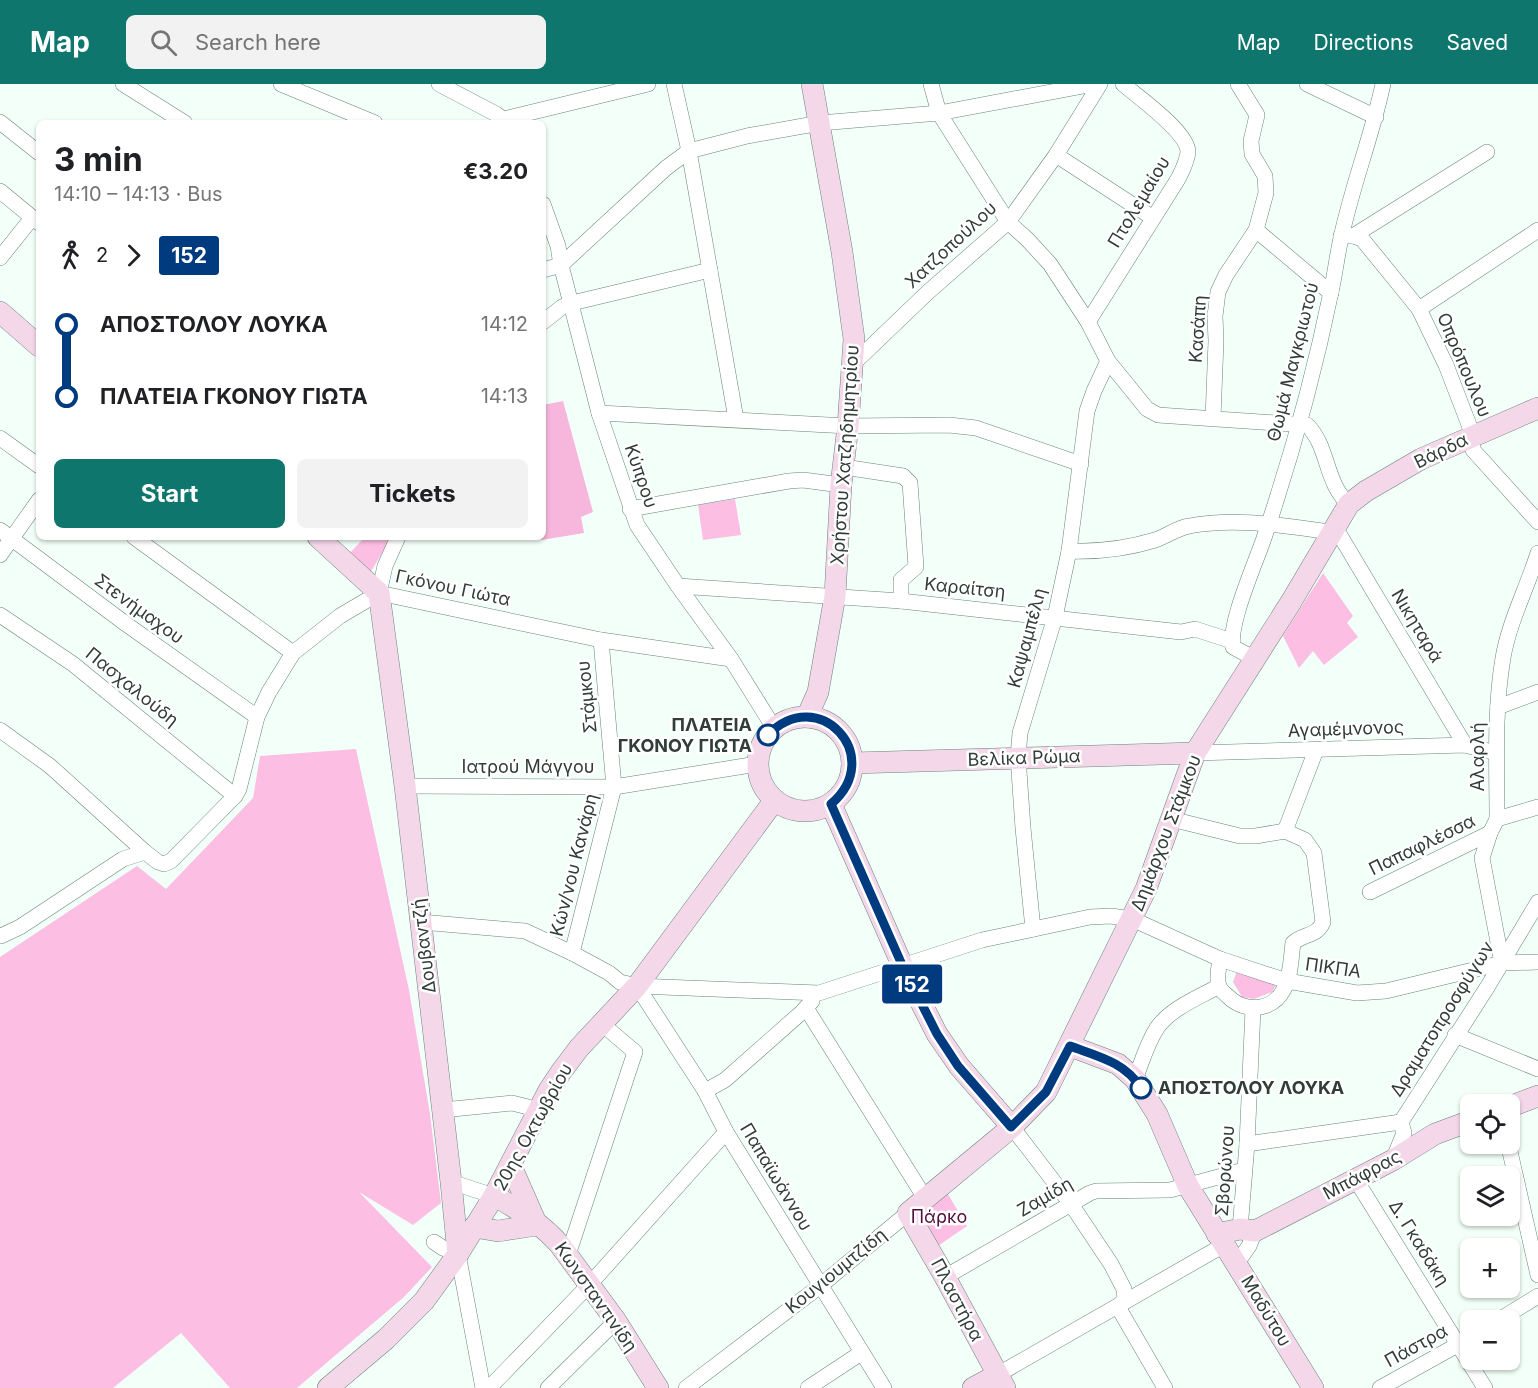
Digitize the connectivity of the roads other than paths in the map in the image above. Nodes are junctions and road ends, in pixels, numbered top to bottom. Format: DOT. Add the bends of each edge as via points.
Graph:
graph roads {
  1 [pos="123,84"];
  2 [pos="281,84"];
  3 [pos="439,84"];
  4 [pos="644,84"];
  5 [pos="674,84"];
  6 [pos="812,84"];
  7 [pos="931,84"];
  8 [pos="1094,84"];
  9 [pos="1100,84"];
  10 [pos="1123,84"];
  11 [pos="1238,84"];
  12 [pos="1307,84"];
  13 [pos="1383,84"];
  14 [pos="939,113"];
  15 [pos="1376,117"];
  16 [pos="180,120"];
  17 [pos="368,120"];
  18 [pos="504,120"];
  19 [pos="510,120"];
  20 [pos="0,122"];
  21 [pos="820,123"];
  22 [pos="36,151"];
  23 [pos="689,151"];
  24 [pos="1488,152"];
  25 [pos="1056,155"];
  26 [pos="0,191"];
  27 [pos="546,212"];
  28 [pos="1153,218"];
  29 [pos="35,220"];
  30 [pos="1008,222"];
  31 [pos="1256,230"];
  32 [pos="1538,230"];
  33 [pos="1347,236"];
  34 [pos="0,258"];
  35 [pos="561,264"];
  36 [pos="546,269"];
  37 [pos="710,270"];
  38 [pos="1331,293"];
  39 [pos="572,303"];
  40 [pos="1419,309"];
  41 [pos="0,312"];
  42 [pos="546,320"];
  43 [pos="1089,322"];
  44 [pos="36,343"];
  45 [pos="1108,361"];
  46 [pos="854,363"];
  47 [pos="1538,408"];
  48 [pos="599,413"];
  49 [pos="1213,418"];
  50 [pos="736,419"];
  51 [pos="1299,424"];
  52 [pos="848,426"];
  53 [pos="1470,436"];
  54 [pos="0,438"];
  55 [pos="36,464"];
  56 [pos="1081,464"];
  57 [pos="843,476"];
  58 [pos="36,503"];
  59 [pos="1349,504"];
  60 [pos="630,509"];
  61 [pos="1538,522"];
  62 [pos="1269,524"];
  63 [pos="1335,527"];
  64 [pos="6,534"];
  65 [pos="138,540"];
  66 [pos="321,540"];
  67 [pos="397,540"];
  68 [pos="1069,551"];
  69 [pos="1538,553"];
  70 [pos="0,555"];
  71 [pos="678,586"];
  72 [pos="379,593"];
  73 [pos="835,596"];
  74 [pos="901,601"];
  75 [pos="0,615"];
  76 [pos="1055,617"];
  77 [pos="601,640"];
  78 [pos="1233,644"];
  79 [pos="293,653"];
  80 [pos="1255,658"];
  81 [pos="731,659"];
  82 [pos="1538,692"];
  83 [pos="1498,707"];
  84 [pos="257,717"];
  85 [pos="807,717"];
  86 [pos="774,728"];
  87 [pos="0,730"];
  88 [pos="1465,745"];
  89 [pos="1316,750"];
  90 [pos="1195,753"];
  91 [pos="1496,753"];
  92 [pos="1018,758"];
  93 [pos="852,763"];
  94 [pos="757,764"];
  95 [pos="405,786"];
  96 [pos="614,786"];
  97 [pos="235,796"];
  98 [pos="774,801"];
  99 [pos="831,804"];
  100 [pos="1538,807"];
  101 [pos="1171,819"];
  102 [pos="1494,826"];
  103 [pos="1285,831"];
  104 [pos="146,852"];
  105 [pos="1370,892"];
  106 [pos="1537,905"];
  107 [pos="1132,919"];
  108 [pos="421,922"];
  109 [pos="1033,929"];
  110 [pos="0,935"];
  111 [pos="572,953"];
  112 [pos="1220,959"];
  113 [pos="1538,962"];
  114 [pos="1502,963"];
  115 [pos="903,967"];
  116 [pos="1287,981"];
  117 [pos="637,986"];
  118 [pos="1219,986"];
  119 [pos="819,993"];
  120 [pos="806,1008"];
  121 [pos="1253,1009"];
  122 [pos="602,1024"];
  123 [pos="1455,1035"];
  124 [pos="1070,1046"];
  125 [pos="1538,1069"];
  126 [pos="1136,1079"];
  127 [pos="705,1091"];
  128 [pos="1538,1096"];
  129 [pos="1520,1103"];
  130 [pos="443,1110"];
  131 [pos="536,1116"];
  132 [pos="1401,1122"];
  133 [pos="1460,1125"];
  134 [pos="1011,1127"];
  135 [pos="726,1132"];
  136 [pos="1247,1144"];
  137 [pos="1510,1154"];
  138 [pos="1393,1160"];
  139 [pos="511,1166"];
  140 [pos="1244,1170"];
  141 [pos="1356,1180"];
  142 [pos="451,1182"];
  143 [pos="1188,1186"];
  144 [pos="494,1196"];
  145 [pos="925,1198"];
  146 [pos="1071,1204"];
  147 [pos="908,1212"];
  148 [pos="537,1225"];
  149 [pos="474,1227"];
  150 [pos="1247,1230"];
  151 [pos="1221,1240"];
  152 [pos="434,1242"];
  153 [pos="458,1254"];
  154 [pos="568,1255"];
  155 [pos="1237,1263"];
  156 [pos="1538,1275"];
  157 [pos="945,1277"];
  158 [pos="590,1284"];
  159 [pos="820,1286"];
  160 [pos="1538,1296"];
  161 [pos="1118,1307"];
  162 [pos="1516,1310"];
  163 [pos="616,1321"];
  164 [pos="1460,1334"];
  165 [pos="1460,1344"];
  166 [pos="861,1353"];
  167 [pos="1477,1370"];
  168 [pos="1001,1381"];
  169 [pos="328,1388"];
  170 [pos="483,1388"];
  171 [pos="489,1388"];
  172 [pos="548,1388"];
  173 [pos="658,1388"];
  174 [pos="686,1388"];
  175 [pos="808,1388"];
  176 [pos="884,1388"];
  177 [pos="973,1388"];
  178 [pos="1165,1388"];
  179 [pos="1313,1388"];
  180 [pos="1380,1388"];
  181 [pos="1485,1388"];
  1 -- 16 [label="street"];
  2 -- 17 [label="street"];
  3 -- 18 [label="street"];
  4 -- 19 [label="street"];
  5 -- 23 [label="street"];
  6 -- 21 [label="main road, Χρήστου Χατζηδημητρίου"];
  7 -- 14 [label="street"];
  8 -- 14 [label="street"];
  9 -- 25 [label="street, Χατζοπούλου"];
  10 -- 28 [label="street, Πτολεμαίου" via="1187,144 1186,161 1178,179"];
  11 -- 31 [label="street, Κασάπη" via="1257,115 1252,154 1267,188"];
  12 -- 15 [label="street"];
  13 -- 15 [label="street, Θωμά Μαγκριωτού"];
  14 -- 21 [label="street"];
  14 -- 30 [label="street"];
  15 -- 33 [label="street, Θωμά Μαγκριωτού"];
  20 -- 22 [label="street"];
  21 -- 23 [label="street"];
  21 -- 46 [label="main road, Χρήστου Χατζηδημητρίου" via="852,316"];
  23 -- 35 [label="street"];
  23 -- 37 [label="street"];
  24 -- 33 [label="street"];
  25 -- 28 [label="street"];
  25 -- 30 [label="street, Χατζοπούλου"];
  26 -- 29 [label="street"];
  27 -- 35 [label="street, Κύπρου"];
  28 -- 43 [label="street, Πτολεμαίου"];
  29 -- 34 [label="street"];
  30 -- 43 [label="street" via="1050,264"];
  30 -- 46 [label="street, Χατζοπούλου"];
  31 -- 38 [label="street"];
  31 -- 49 [label="street, Κασάπη" via="1218,292"];
  32 -- 40 [label="street"];
  33 -- 38 [label="street, Θωμά Μαγκριωτού"];
  33 -- 40 [label="street, Οπρόπουλου" via="1362,239"];
  35 -- 36 [label="street"];
  35 -- 39 [label="street, Κύπρου"];
  37 -- 39 [label="street"];
  37 -- 50 [label="street"];
  38 -- 51 [label="street, Θωμά Μαγκριωτού"];
  39 -- 42 [label="street"];
  39 -- 48 [label="street, Κύπρου"];
  40 -- 53 [label="street, Οπρόπουλου" via="1446,365"];
  41 -- 44 [label="main road"];
  43 -- 45 [label="street"];
  45 -- 49 [label="street" via="1153,414"];
  45 -- 56 [label="street, Καψαμπέλη" via="1087,411"];
  46 -- 52 [label="main road, Χρήστου Χατζηδημητρίου"];
  47 -- 53 [label="main road, Βάρδα"];
  48 -- 50 [label="street"];
  48 -- 60 [label="street, Κύπρου"];
  49 -- 51 [label="street"];
  50 -- 52 [label="street"];
  51 -- 59 [label="street" via="1312,430 1338,493"];
  51 -- 62 [label="street, Θωμά Μαγκριωτού"];
  52 -- 56 [label="street" via="976,428"];
  52 -- 57 [label="main road, Χρήστου Χατζηδημητρίου"];
  53 -- 59 [label="main road, Βάρδα" via="1396,473"];
  53 -- 61 [label="street, Οπρόπουλου" via="1473,450"];
  54 -- 55 [label="street"];
  56 -- 68 [label="street, Καψαμπέλη"];
  57 -- 60 [label="street" via="789,481"];
  57 -- 73 [label="main road, Χρήστου Χατζηδημητρίου"];
  57 -- 74 [label="street" via="903,476 909,483 916,567 901,580"];
  58 -- 64 [label="street"];
  59 -- 63 [label="main road, Δημάρχου Στάμκου"];
  60 -- 71 [label="street, Κύπρου"];
  62 -- 63 [label="street" via="1332,532"];
  62 -- 68 [label="street" via="1214,522 1183,527 1123,548"];
  62 -- 78 [label="street, Θωμά Μαγκριωτού" via="1234,623"];
  63 -- 80 [label="main road, Δημάρχου Στάμκου"];
  63 -- 88 [label="street, Νικηταρά"];
  64 -- 70 [label="street"];
  64 -- 84 [label="street, Στενήμαχου"];
  65 -- 79 [label="street"];
  66 -- 72 [label="main road"];
  67 -- 72 [label="street"];
  68 -- 76 [label="street, Καψαμπέλη"];
  69 -- 83 [label="street, Αλαρλή" via="1508,637"];
  71 -- 73 [label="street, Καραίτση"];
  71 -- 81 [label="street, Κύπρου"];
  72 -- 77 [label="street, Γκόνου Γιώτα"];
  72 -- 79 [label="street, Γκόνου Γιώτα" via="340,616"];
  72 -- 95 [label="main road, Δουβαντζή"];
  73 -- 74 [label="street, Καραίτση"];
  73 -- 85 [label="main road, Χρήστου Χατζηδημητρίου" via="818,692"];
  74 -- 76 [label="street, Καραίτση"];
  75 -- 97 [label="street, Πασχαλούδη" via="73,664"];
  76 -- 78 [label="street, Καραίτση" via="1181,632 1195,629"];
  76 -- 92 [label="street, Καψαμπέλη" via="1020,733"];
  77 -- 81 [label="street, Γκόνου Γιώτα"];
  77 -- 96 [label="street, Στάμκου"];
  78 -- 80 [label="street, Καραίτση"];
  79 -- 84 [label="street, Γκόνου Γιώτα"];
  80 -- 90 [label="main road, Δημάρχου Στάμκου"];
  81 -- 86 [label="street, Κύπρου"];
  82 -- 83 [label="street"];
  83 -- 91 [label="street, Αλαρλή"];
  84 -- 97 [label="street, Γκόνου Γιώτα"];
  85 -- 86 [label="main road" via="790,719"];
  85 -- 93 [label="main road" via="835,728 848,745"];
  86 -- 94 [label="main road" via="762,744"];
  87 -- 104 [label="street" via="50,766"];
  88 -- 89 [label="street, Αγαμέμνονος"];
  88 -- 91 [label="street, Αγαμέμνονος"];
  89 -- 90 [label="street, Αγαμέμνονος"];
  89 -- 103 [label="street"];
  90 -- 92 [label="main road, Βελίκα Ρώμα"];
  90 -- 101 [label="main road, Δημάρχου Στάμκου"];
  91 -- 102 [label="street, Αλαρλή"];
  92 -- 93 [label="main road, Βελίκα Ρώμα"];
  92 -- 109 [label="street, Καψαμπέλη"];
  93 -- 99 [label="main road" via="847,787"];
  94 -- 96 [label="street, Ιατρού Μάγγου"];
  94 -- 98 [label="main road" via="760,781"];
  95 -- 96 [label="street, Ιατρού Μάγγου"];
  95 -- 108 [label="main road, Δουβαντζή"];
  96 -- 111 [label="street, Κών/νου Κανάρη"];
  97 -- 104 [label="street, Γκόνου Γιώτα" via="171,861 158,862"];
  98 -- 99 [label="main road" via="784,808 808,812"];
  98 -- 117 [label="main road, 20ης Οκτωβρίου"];
  99 -- 115 [label="main road"];
  100 -- 102 [label="street, Παπαφλέσσα"];
  101 -- 103 [label="street" via="1240,836"];
  101 -- 107 [label="main road, Δημάρχου Στάμκου"];
  102 -- 105 [label="street, Παπαφλέσσα"];
  102 -- 114 [label="street, Αλαρλή" via="1482,858"];
  103 -- 116 [label="street" via="1305,840 1314,853 1323,922 1318,932 1293,943"];
  104 -- 110 [label="street" via="123,859 20,927"];
  106 -- 114 [label="street, Δραματοπροσφύγων"];
  107 -- 109 [label="street" via="1090,918"];
  107 -- 112 [label="street, ΠΙΚΠΑ"];
  107 -- 124 [label="main road, Δημάρχου Στάμκου"];
  108 -- 111 [label="street" via="525,931"];
  108 -- 130 [label="main road, Δουβαντζή"];
  109 -- 115 [label="street" via="982,940"];
  111 -- 117 [label="street" via="620,982"];
  112 -- 116 [label="street, ΠΙΚΠΑ"];
  112 -- 118 [label="street"];
  113 -- 114 [label="street, ΠΙΚΠΑ"];
  114 -- 116 [label="street, ΠΙΚΠΑ" via="1379,992 1358,993"];
  114 -- 123 [label="street, Δραματοπροσφύγων"];
  115 -- 119 [label="street"];
  115 -- 134 [label="main road" via="958,1066"];
  116 -- 121 [label="street" via="1276,999"];
  117 -- 119 [label="street"];
  117 -- 122 [label="main road, 20ης Οκτωβρίου"];
  117 -- 127 [label="street, Παπαϊωάννου"];
  118 -- 121 [label="street" via="1237,1004"];
  118 -- 126 [label="street" via="1164,1020 1151,1040"];
  119 -- 120 [label="street"];
  120 -- 127 [label="street" via="725,1080"];
  120 -- 145 [label="street"];
  121 -- 136 [label="street, Σβορώνου"];
  122 -- 131 [label="main road, 20ης Οκτωβρίου" via="561,1072"];
  122 -- 154 [label="street" via="634,1052"];
  123 -- 125 [label="street"];
  123 -- 132 [label="street, Δραματοπροσφύγων"];
  124 -- 126 [label="main road" via="1118,1064"];
  124 -- 134 [label="main road, Δημάρχου Στάμκου" via="1046,1092"];
  126 -- 143 [label="main road, Μαδύτου" via="1157,1114"];
  127 -- 135 [label="street, Παπαϊωάννου"];
  128 -- 129 [label="main road"];
  130 -- 131 [label="street" via="512,1103 528,1107"];
  130 -- 142 [label="main road, Δουβαντζή"];
  131 -- 139 [label="main road, 20ης Οκτωβρίου"];
  132 -- 136 [label="street"];
  132 -- 138 [label="street, Δραματοπροσφύγων" via="1404,1133"];
  133 -- 138 [label="main road, Μπάφρας" via="1435,1134"];
  134 -- 145 [label="main road, Κουγιουμτζίδη"];
  134 -- 146 [label="street"];
  135 -- 158 [label="street"];
  135 -- 159 [label="street, Παπαϊωάννου"];
  136 -- 140 [label="street, Σβορώνου"];
  137 -- 156 [label="street"];
  138 -- 141 [label="main road, Μπάφρας"];
  139 -- 144 [label="main road, 20ης Οκτωβρίου"];
  139 -- 148 [label="main road"];
  140 -- 143 [label="street, Ζαμίδη"];
  140 -- 150 [label="street, Σβορώνου"];
  141 -- 150 [label="main road, Μπάφρας"];
  141 -- 164 [label="street, Δ. Γκαδάκη"];
  142 -- 144 [label="street"];
  142 -- 153 [label="main road, Δουβαντζή"];
  143 -- 146 [label="street, Ζαμίδη" via="1170,1190 1096,1191"];
  143 -- 151 [label="main road, Μαδύτου"];
  144 -- 148 [label="main road, Κωνσταντινίδη"];
  144 -- 149 [label="main road, 20ης Οκτωβρίου"];
  145 -- 147 [label="main road, Κουγιουμτζίδη"];
  146 -- 157 [label="street, Ζαμίδη"];
  146 -- 161 [label="street" via="1125,1288 1125,1299"];
  147 -- 157 [label="main road, Πλαστήρα"];
  147 -- 159 [label="street, Κουγιουμτζίδη"];
  148 -- 149 [label="main road" via="508,1230"];
  148 -- 154 [label="main road, Κωνσταντινίδη" via="550,1233"];
  149 -- 153 [label="main road, 20ης Οκτωβρίου"];
  150 -- 151 [label="main road, Μπάφρας"];
  150 -- 155 [label="street" via="1249,1246"];
  151 -- 155 [label="main road, Μαδύτου"];
  151 -- 161 [label="street"];
  152 -- 153 [label="street"];
  153 -- 169 [label="main road, 20ης Οκτωβρίου" via="409,1318"];
  153 -- 170 [label="street"];
  154 -- 158 [label="main road, Κωνσταντινίδη"];
  155 -- 179 [label="main road, Μαδύτου"];
  157 -- 168 [label="main road, Πλαστήρα"];
  158 -- 163 [label="main road, Κωνσταντινίδη"];
  158 -- 171 [label="street"];
  159 -- 166 [label="street, Παπαϊωάννου"];
  159 -- 174 [label="street, Κουγιουμτζίδη"];
  160 -- 162 [label="street"];
  161 -- 168 [label="street"];
  161 -- 178 [label="street"];
  163 -- 172 [label="street"];
  163 -- 173 [label="main road, Κωνσταντινίδη"];
  165 -- 180 [label="street, Πάστρα"];
  166 -- 175 [label="street"];
  166 -- 176 [label="street, Παπαϊωάννου"];
  167 -- 181 [label="street, Δ. Γκαδάκη"];
  168 -- 177 [label="main road"];
}
